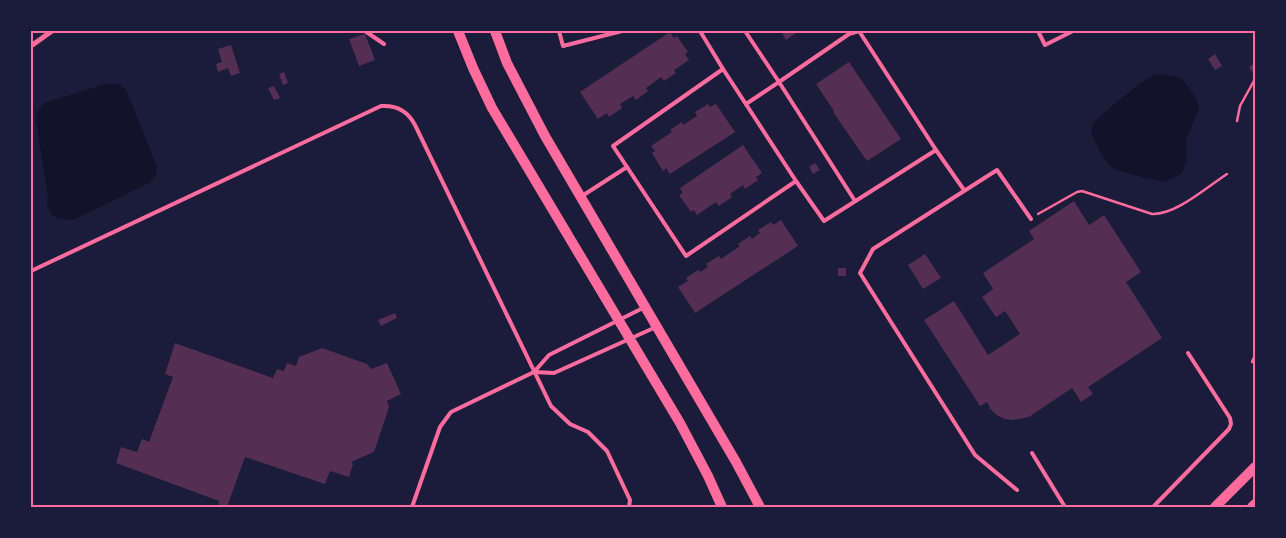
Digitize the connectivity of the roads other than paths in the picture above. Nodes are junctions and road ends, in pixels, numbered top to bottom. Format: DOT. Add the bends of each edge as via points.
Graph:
graph roads {
  1 [pos="52,31"];
  2 [pos="365,31"];
  3 [pos="458,31"];
  4 [pos="495,31"];
  5 [pos="559,31"];
  6 [pos="622,31"];
  7 [pos="700,31"];
  8 [pos="745,31"];
  9 [pos="1038,31"];
  10 [pos="1073,31"];
  11 [pos="384,44"];
  12 [pos="31,46"];
  13 [pos="723,69"];
  14 [pos="779,82"];
  15 [pos="746,104"];
  16 [pos="936,150"];
  17 [pos="627,167"];
  18 [pos="796,181"];
  19 [pos="964,190"];
  20 [pos="580,197"];
  21 [pos="855,201"];
  22 [pos="1031,219"];
  23 [pos="31,271"];
  24 [pos="645,307"];
  25 [pos="620,320"];
  26 [pos="656,327"];
  27 [pos="630,339"];
  28 [pos="1188,353"];
  29 [pos="534,372"];
  30 [pos="1032,453"];
  31 [pos="1255,467"];
  32 [pos="1017,490"];
  33 [pos="412,507"];
  34 [pos="629,507"];
  35 [pos="722,507"];
  36 [pos="760,507"];
  37 [pos="1065,507"];
  38 [pos="1153,507"];
  39 [pos="1215,507"];
  1 -- 12 [label="street"];
  2 -- 11 [label="lane"];
  3 -- 25 [label="main road" via="492,108"];
  4 -- 20 [label="main road" via="521,91"];
  5 -- 6 [label="lane" via="564,46"];
  7 -- 13 [label="lane"];
  8 -- 14 [label="lane"];
  9 -- 10 [label="lane" via="1045,45"];
  13 -- 15 [label="lane"];
  13 -- 17 [label="lane" via="613,146"];
  14 -- 15 [label="lane"];
  14 -- 16 [label="lane" via="849,34 859,31"];
  14 -- 21 [label="lane"];
  15 -- 18 [label="lane"];
  16 -- 19 [label="lane"];
  16 -- 21 [label="lane"];
  17 -- 18 [label="lane" via="686,256"];
  17 -- 20 [label="lane"];
  18 -- 21 [label="lane" via="824,221"];
  19 -- 22 [label="lane" via="997,170"];
  19 -- 32 [label="lane" via="873,249 860,273 976,455"];
  20 -- 24 [label="main road"];
  23 -- 29 [label="lane" via="381,106 390,106 404,111 412,120"];
  24 -- 25 [label="lane"];
  24 -- 26 [label="main road"];
  25 -- 27 [label="main road"];
  25 -- 29 [label="lane" via="549,355"];
  26 -- 27 [label="lane"];
  26 -- 36 [label="main road"];
  27 -- 29 [label="lane" via="554,372"];
  27 -- 35 [label="main road" via="680,423"];
  28 -- 38 [label="lane" via="1231,424"];
  29 -- 33 [label="lane" via="451,412 440,428"];
  29 -- 34 [label="lane" via="551,406 570,424 588,432 606,452 630,500"];
  30 -- 37 [label="lane"];
  31 -- 39 [label="main road"];
}
